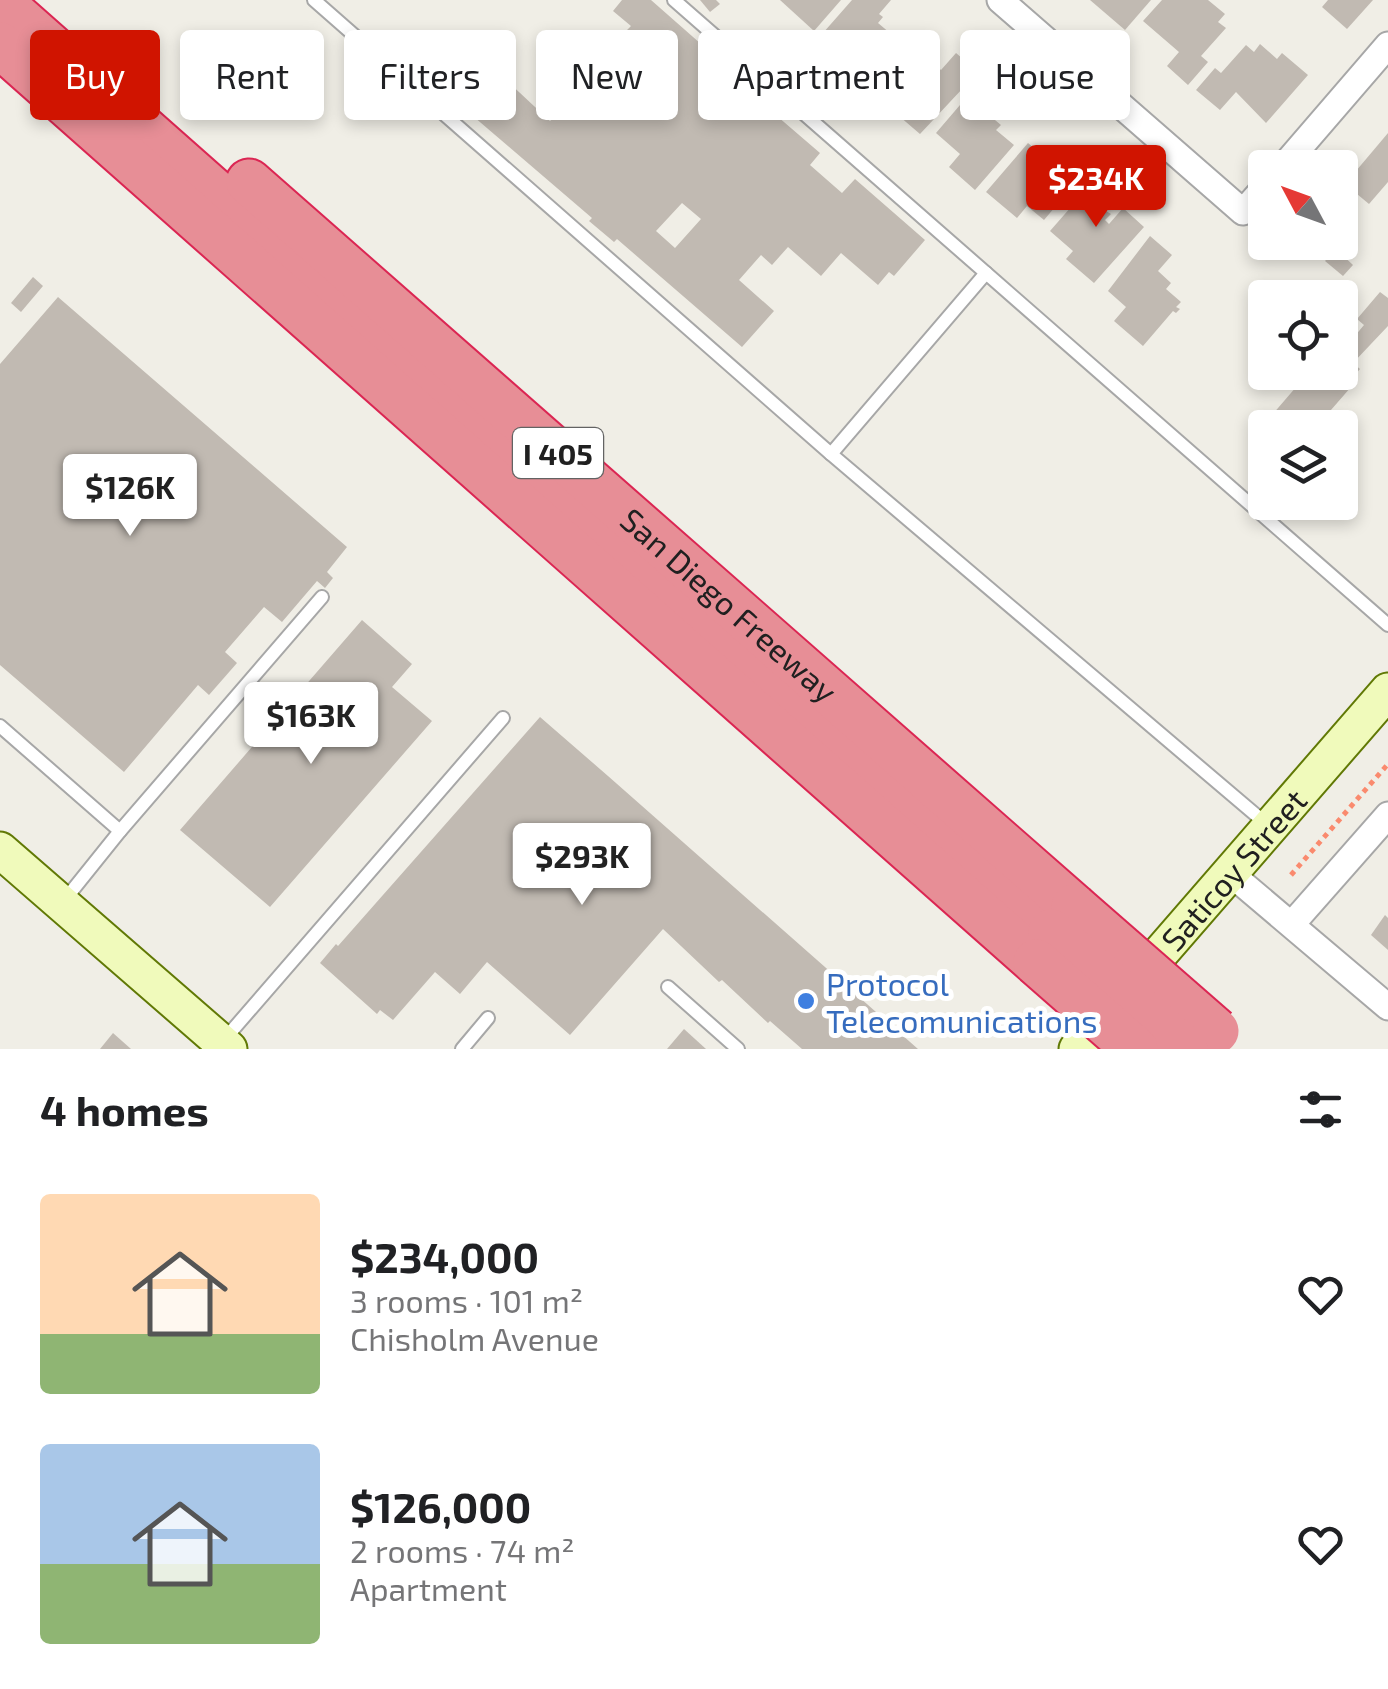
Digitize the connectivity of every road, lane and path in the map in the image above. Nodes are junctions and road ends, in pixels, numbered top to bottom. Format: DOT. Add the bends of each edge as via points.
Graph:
graph roads {
  1 [pos="43,0"];
  2 [pos="314,0"];
  3 [pos="674,0"];
  4 [pos="1000,0"];
  5 [pos="0,2"];
  6 [pos="0,46"];
  7 [pos="1388,46"];
  8 [pos="0,86"];
  9 [pos="1298,150"];
  10 [pos="1248,206"];
  11 [pos="986,273"];
  12 [pos="831,454"];
  13 [pos="322,597"];
  14 [pos="1388,624"];
  15 [pos="1388,691"];
  16 [pos="503,718"];
  17 [pos="0,726"];
  18 [pos="1388,764"];
  19 [pos="1388,815"];
  20 [pos="1270,827"];
  21 [pos="120,831"];
  22 [pos="0,850"];
  23 [pos="1231,874"];
  24 [pos="1291,875"];
  25 [pos="62,904"];
  26 [pos="1292,924"];
  27 [pos="1043,945"];
  28 [pos="668,988"];
  29 [pos="1388,1007"];
  30 [pos="488,1018"];
  31 [pos="1212,1043"];
  32 [pos="225,1046"];
  33 [pos="462,1049"];
  34 [pos="738,1049"];
  35 [pos="1078,1049"];
  36 [pos="1089,1049"];
  37 [pos="1135,1049"];
  1 -- 27 [label="highway, San Diego Freeway / I 405"];
  2 -- 12 [label="lane"];
  3 -- 11 [label="lane"];
  4 -- 10 [label="street" via="1243,212"];
  5 -- 27 [label="highway"];
  6 -- 27 [label="highway"];
  7 -- 9 [label="street"];
  8 -- 27 [label="highway, San Diego Freeway / I 405"];
  11 -- 12 [label="lane"];
  11 -- 14 [label="lane"];
  12 -- 20 [label="lane"];
  13 -- 21 [label="lane"];
  15 -- 20 [label="main road, Saticoy Street"];
  16 -- 32 [label="lane"];
  17 -- 21 [label="lane"];
  18 -- 24 [label="path"];
  19 -- 26 [label="street"];
  20 -- 23 [label="main road, Saticoy Street"];
  21 -- 25 [label="lane"];
  22 -- 25 [label="main road"];
  23 -- 26 [label="street"];
  23 -- 35 [label="main road, Saticoy Street"];
  25 -- 32 [label="main road"];
  26 -- 29 [label="street"];
  27 -- 31 [label="highway, San Diego Freeway / I 405, bridge"];
  27 -- 36 [label="highway, San Diego Freeway / I 405"];
  27 -- 37 [label="highway, bridge"];
  28 -- 34 [label="lane"];
  30 -- 33 [label="lane"];
}
